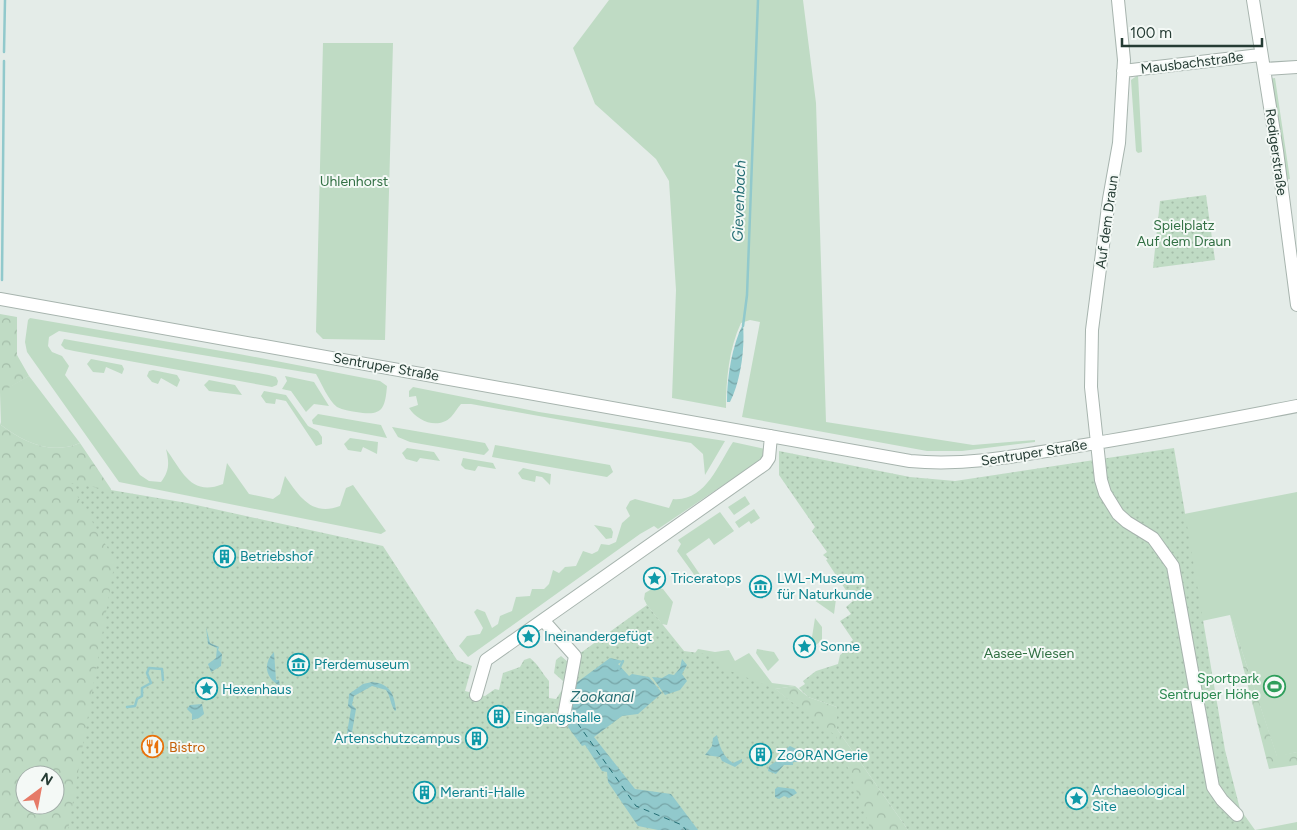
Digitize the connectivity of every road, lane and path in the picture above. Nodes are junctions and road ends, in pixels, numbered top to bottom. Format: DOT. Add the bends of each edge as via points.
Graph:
graph roads {
  1 [pos="1118,0"];
  2 [pos="1253,0"];
  3 [pos="1260,55"];
  4 [pos="1297,67"];
  5 [pos="1264,68"];
  6 [pos="1123,70"];
  7 [pos="0,299"];
  8 [pos="1297,305"];
  9 [pos="1297,406"];
  10 [pos="771,436"];
  11 [pos="1097,443"];
  12 [pos="543,620"];
  13 [pos="476,695"];
  14 [pos="563,721"];
  15 [pos="1237,815"];
  1 -- 6 [label="street, Auf dem Draun"];
  2 -- 3 [label="street, Redigerstraße"];
  3 -- 5 [label="street, Redigerstraße"];
  3 -- 6 [label="street, Mausbachstraße"];
  4 -- 5 [label="street, Mausbachstraße"];
  5 -- 8 [label="street, Redigerstraße"];
  6 -- 11 [label="street, Auf dem Draun" via="1119,143 1092,330 1091,387"];
  7 -- 10 [label="street, Sentruper Straße"];
  9 -- 11 [label="street, Sentruper Straße"];
  10 -- 11 [label="street, Sentruper Straße" via="943,464 973,463"];
  10 -- 12 [label="street" via="769,458 765,464"];
  11 -- 15 [label="street, Auf dem Draun" via="1101,480 1110,504 1127,522 1153,538 1173,566 1213,787"];
  12 -- 13 [label="street" via="486,660"];
  12 -- 14 [label="street" via="576,656"];
}
